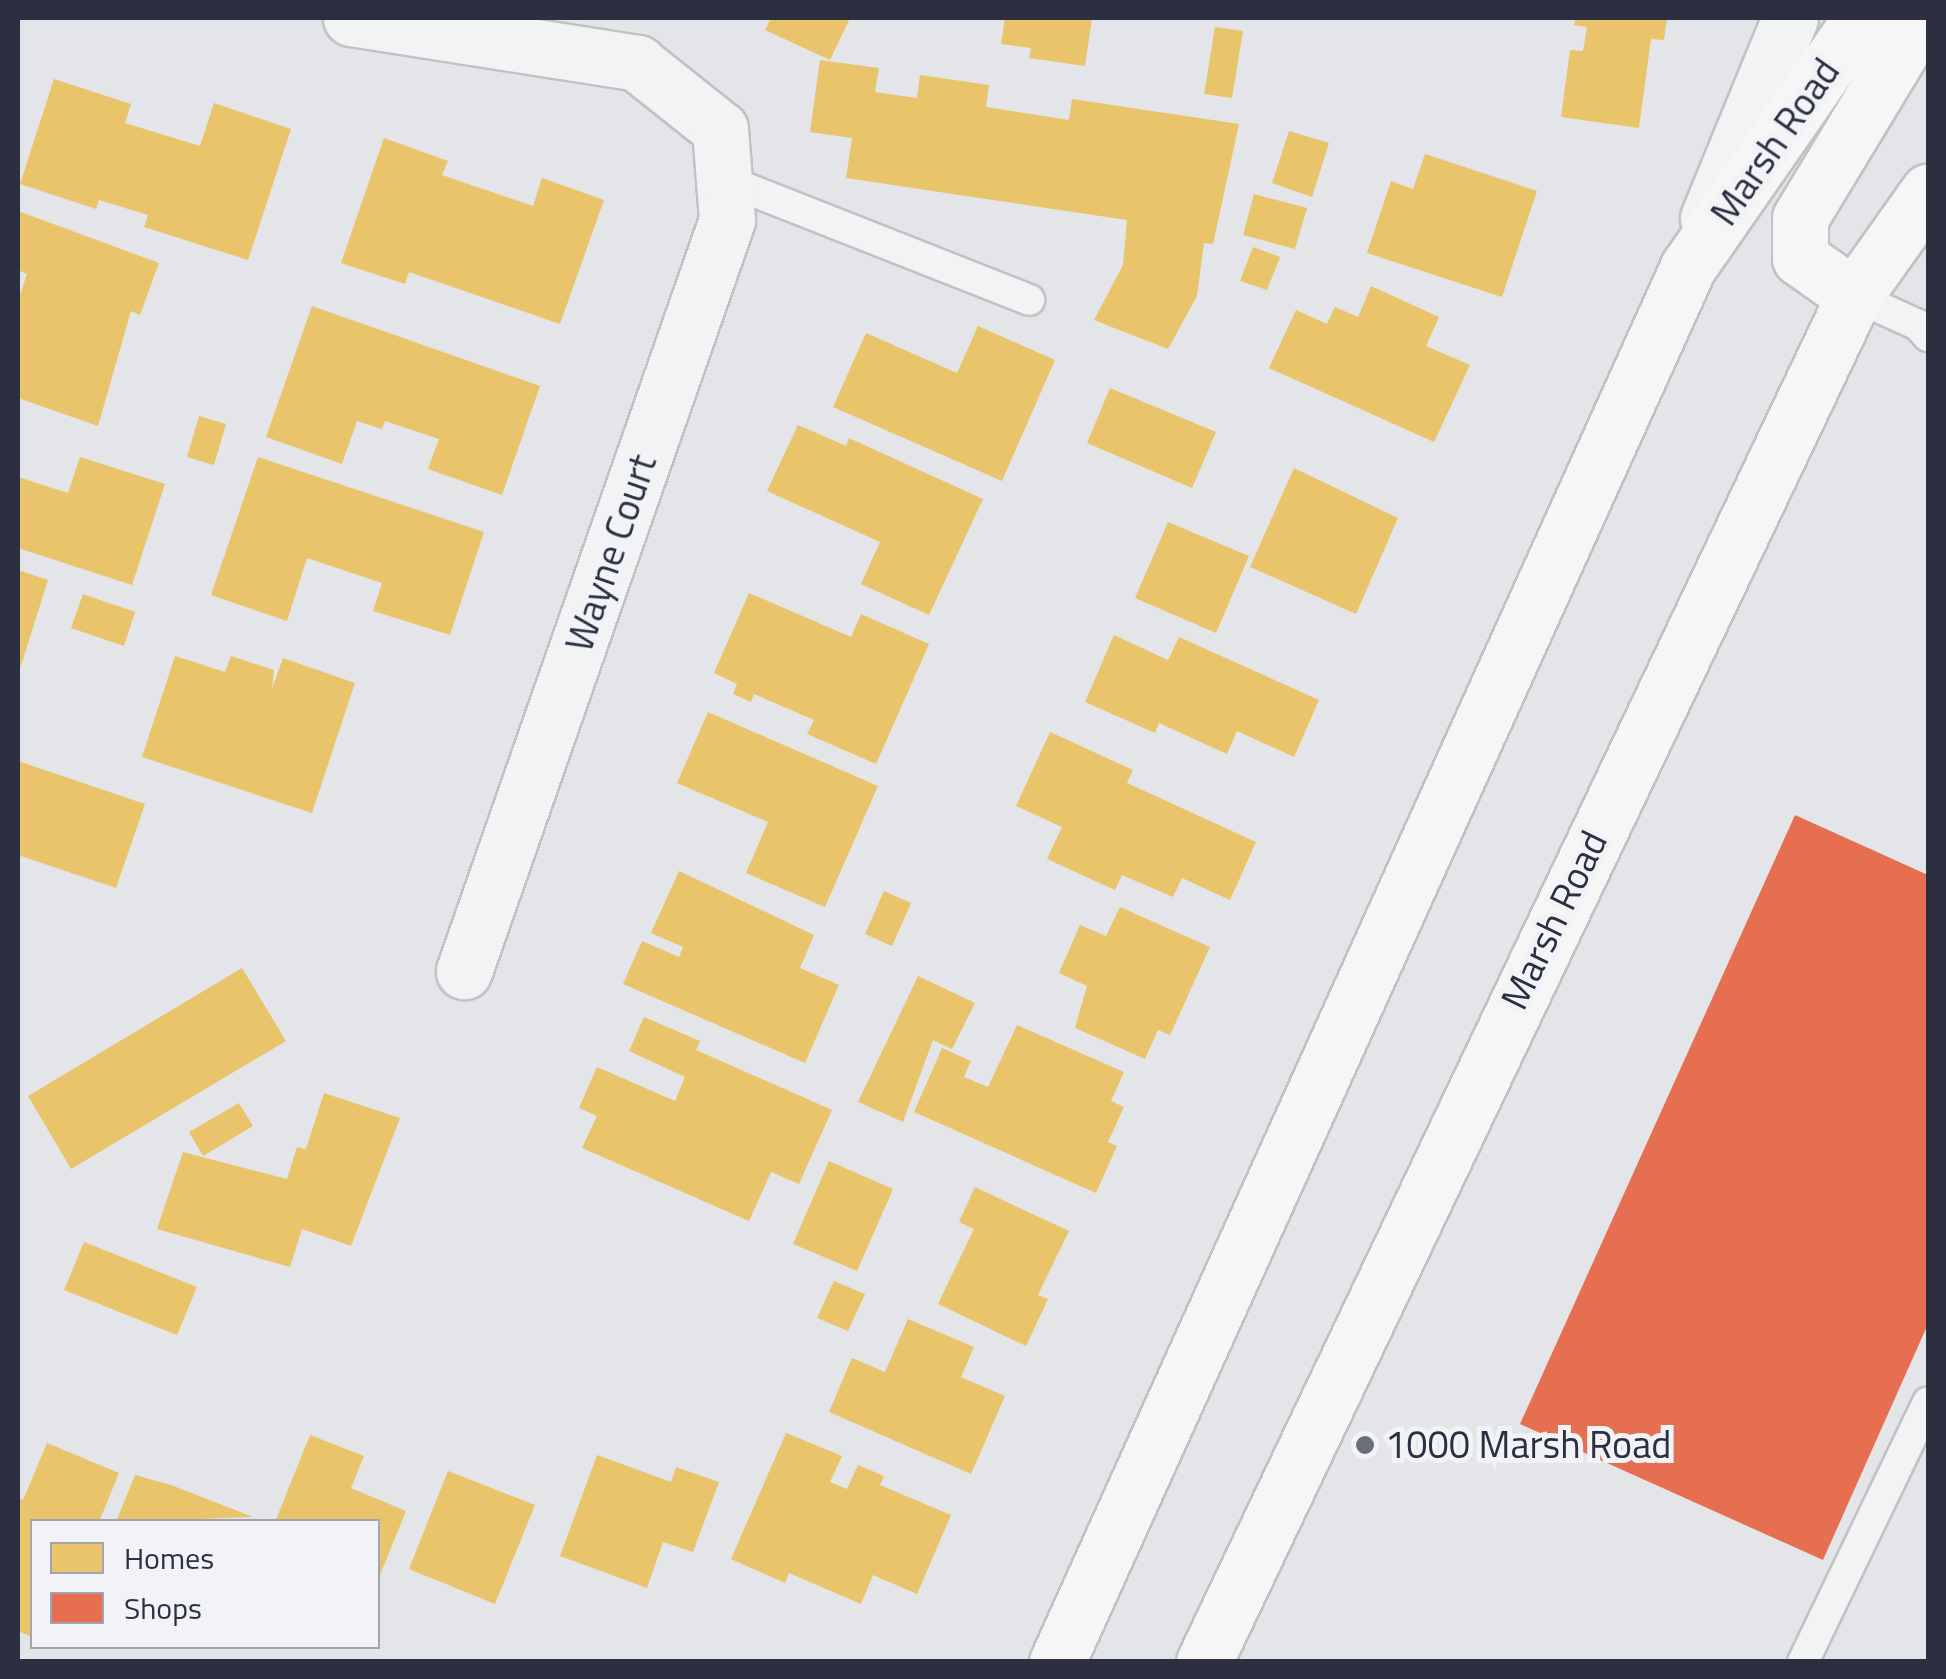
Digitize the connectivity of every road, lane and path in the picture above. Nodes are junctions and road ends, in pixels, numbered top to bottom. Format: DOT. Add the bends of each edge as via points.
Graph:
graph roads {
  1 [pos="350,18"];
  2 [pos="1790,18"];
  3 [pos="1861,18"];
  4 [pos="1921,18"];
  5 [pos="722,155"];
  6 [pos="1928,192"];
  7 [pos="1688,267"];
  8 [pos="1854,296"];
  9 [pos="1029,300"];
  10 [pos="1928,336"];
  11 [pos="464,971"];
  12 [pos="1928,1402"];
  13 [pos="1057,1662"];
  14 [pos="1204,1662"];
  15 [pos="1803,1662"];
  1 -- 5 [label="street" via="637,63"];
  2 -- 7 [label="street, Marsh Road"];
  3 -- 7 [label="main road, Marsh Road"];
  4 -- 8 [label="main road" via="1800,218 1800,258"];
  5 -- 9 [label="lane"];
  5 -- 11 [label="street, Wayne Court" via="727,220"];
  6 -- 8 [label="main road, Marsh Road"];
  7 -- 13 [label="main road, Marsh Road"];
  8 -- 10 [label="lane"];
  8 -- 14 [label="main road, Marsh Road"];
  12 -- 15 [label="lane"];
}
